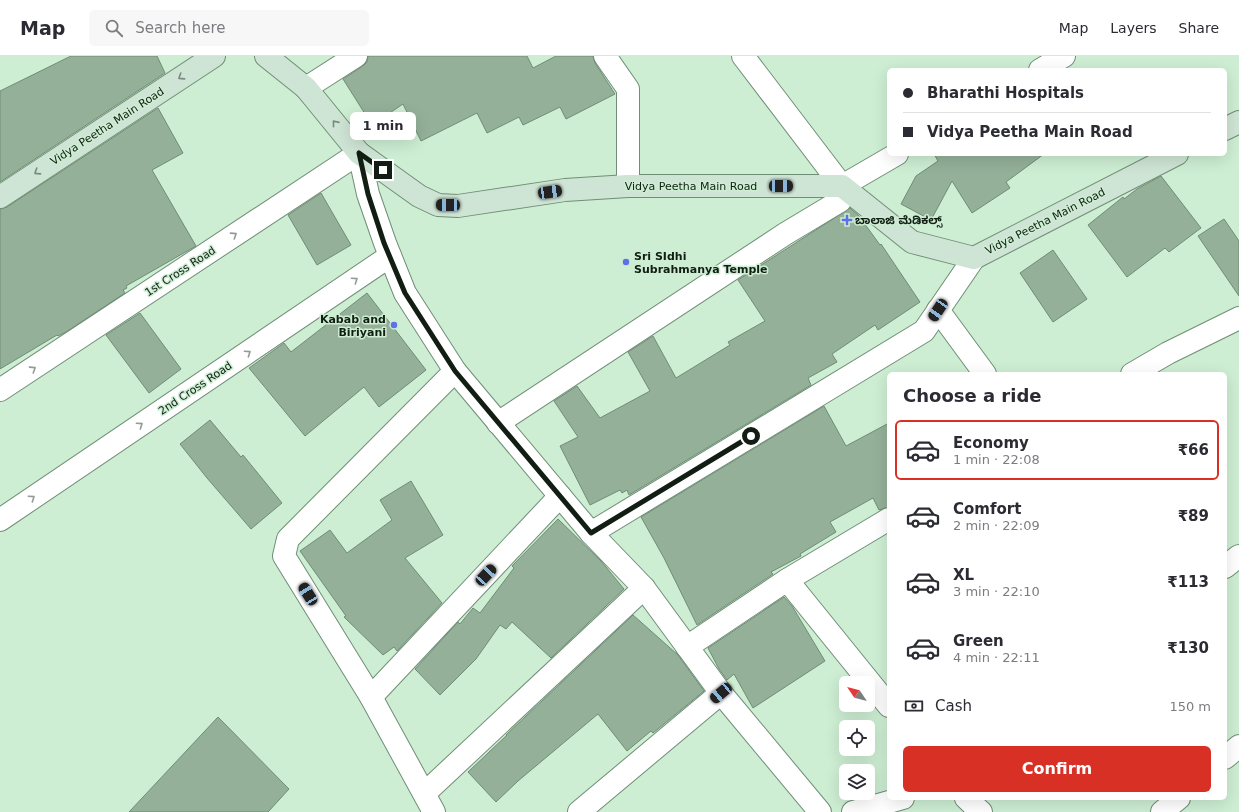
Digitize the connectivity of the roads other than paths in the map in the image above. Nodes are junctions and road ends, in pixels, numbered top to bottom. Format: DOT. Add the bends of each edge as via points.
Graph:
graph roads {
  1 [pos="214,56"];
  2 [pos="266,56"];
  3 [pos="356,56"];
  4 [pos="605,56"];
  5 [pos="743,56"];
  6 [pos="1064,56"];
  7 [pos="1043,68"];
  8 [pos="306,88"];
  9 [pos="1239,122"];
  10 [pos="1227,128"];
  11 [pos="359,153"];
  12 [pos="894,156"];
  13 [pos="1173,156"];
  14 [pos="628,186"];
  15 [pos="842,186"];
  16 [pos="0,197"];
  17 [pos="390,256"];
  18 [pos="974,258"];
  19 [pos="938,310"];
  20 [pos="1239,318"];
  21 [pos="455,371"];
  22 [pos="984,372"];
  23 [pos="1135,372"];
  24 [pos="0,390"];
  25 [pos="498,423"];
  26 [pos="560,496"];
  27 [pos="0,520"];
  28 [pos="887,520"];
  29 [pos="591,533"];
  30 [pos="1239,556"];
  31 [pos="1227,565"];
  32 [pos="787,580"];
  33 [pos="644,588"];
  34 [pos="686,647"];
  35 [pos="721,693"];
  36 [pos="371,697"];
  37 [pos="887,704"];
  38 [pos="1239,746"];
  39 [pos="1227,756"];
  40 [pos="895,800"];
  41 [pos="968,800"];
  42 [pos="1177,800"];
  43 [pos="429,803"];
  44 [pos="579,812"];
  45 [pos="820,812"];
  46 [pos="854,812"];
  47 [pos="981,812"];
  48 [pos="1162,812"];
  1 -- 16 [label="street, Vidya Peetha Main Road, one-way"];
  2 -- 8 [label="street, Vidya Peetha Main Road"];
  3 -- 8 [label="street"];
  4 -- 14 [label="street" via="628,89"];
  5 -- 15 [label="street"];
  6 -- 7 [label="street"];
  11 -- 8 [label="street, Vidya Peetha Main Road, one-way"];
  9 -- 10 [label="street"];
  11 -- 14 [label="street, Vidya Peetha Main Road" via="419,196 438,205 458,206 565,190"];
  11 -- 17 [label="street" via="368,194"];
  24 -- 11 [label="street, 1st Cross Road, one-way"];
  12 -- 15 [label="street"];
  13 -- 18 [label="street, Vidya Peetha Main Road"];
  14 -- 15 [label="street, Vidya Peetha Main Road"];
  15 -- 18 [label="street, Vidya Peetha Main Road" via="912,242"];
  15 -- 25 [label="street" via="840,201 785,234"];
  17 -- 21 [label="street" via="405,293"];
  27 -- 17 [label="street, 2nd Cross Road, one-way"];
  18 -- 19 [label="street"];
  19 -- 22 [label="street"];
  19 -- 29 [label="street" via="924,331"];
  20 -- 23 [label="street"];
  21 -- 25 [label="street"];
  21 -- 36 [label="street" via="288,539 284,556"];
  25 -- 26 [label="street"];
  26 -- 29 [label="street"];
  26 -- 36 [label="street"];
  28 -- 32 [label="street"];
  29 -- 33 [label="street"];
  30 -- 31 [label="street"];
  32 -- 34 [label="street"];
  32 -- 37 [label="street"];
  33 -- 34 [label="street"];
  33 -- 43 [label="street"];
  34 -- 35 [label="street"];
  35 -- 44 [label="street"];
  35 -- 45 [label="street"];
  36 -- 43 [label="street"];
  38 -- 39 [label="street"];
  40 -- 46 [label="street"];
  41 -- 47 [label="street"];
  42 -- 48 [label="street"];
}
